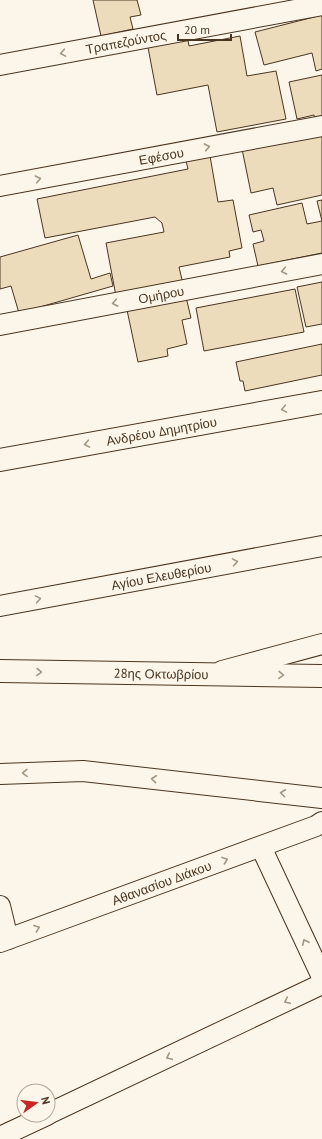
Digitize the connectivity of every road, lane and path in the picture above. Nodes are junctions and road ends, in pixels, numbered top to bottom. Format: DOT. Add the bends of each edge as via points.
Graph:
graph roads {
  1 [pos="322,5"];
  2 [pos="0,65"];
  3 [pos="322,126"];
  4 [pos="0,186"];
  5 [pos="322,264"];
  6 [pos="0,325"];
  7 [pos="322,402"];
  8 [pos="0,460"];
  9 [pos="322,546"];
  10 [pos="0,606"];
  11 [pos="322,644"];
  12 [pos="0,671"];
  13 [pos="214,673"];
  14 [pos="322,676"];
  15 [pos="0,774"];
  16 [pos="322,798"];
  17 [pos="322,822"];
  18 [pos="260,847"];
  19 [pos="0,906"];
  20 [pos="4,940"];
  21 [pos="322,977"];
  22 [pos="322,984"];
  23 [pos="56,1111"];
  24 [pos="30,1123"];
  25 [pos="0,1137"];
  1 -- 2 [label="street, Τραπεζούντος, one-way"];
  4 -- 3 [label="street, Εφέσου, one-way"];
  5 -- 6 [label="street, Ομήρου, one-way"];
  7 -- 8 [label="main road, Ανδρέου Δημητρίου, one-way"];
  10 -- 9 [label="street, Αγίου Ελευθερίου, one-way"];
  11 -- 13 [label="street"];
  12 -- 13 [label="main road, 28ης Οκτωβρίου, one-way"];
  13 -- 14 [label="main road, 28ης Οκτωβρίου, one-way"];
  16 -- 15 [label="street, one-way" via="83,771"];
  17 -- 18 [label="street, Αθανασίου Διάκου"];
  20 -- 18 [label="street, Αθανασίου Διάκου, one-way"];
  21 -- 18 [label="street, one-way"];
  19 -- 20 [label="street"];
  22 -- 23 [label="street, one-way"];
  24 -- 25 [label="street"];
}
